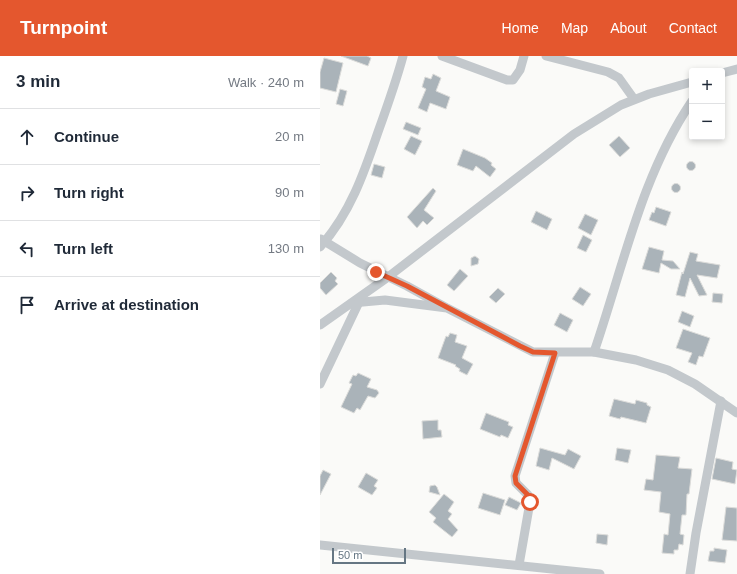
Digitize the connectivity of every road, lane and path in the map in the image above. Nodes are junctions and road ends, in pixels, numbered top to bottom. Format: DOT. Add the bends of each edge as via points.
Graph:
graph roads {
  1 [pos="402,56"];
  2 [pos="442,56"];
  3 [pos="524,56"];
  4 [pos="546,56"];
  5 [pos="737,69"];
  6 [pos="725,72"];
  7 [pos="689,83"];
  8 [pos="634,99"];
  9 [pos="690,104"];
  10 [pos="322,242"];
  11 [pos="388,277"];
  12 [pos="354,303"];
  13 [pos="447,308"];
  14 [pos="320,325"];
  15 [pos="594,352"];
  16 [pos="555,353"];
  17 [pos="320,384"];
  18 [pos="721,401"];
  19 [pos="737,413"];
  20 [pos="320,545"];
  21 [pos="519,565"];
  22 [pos="600,574"];
  23 [pos="690,574"];
  1 -- 10 [label="street" via="397,81 353,199"];
  2 -- 3 [label="street" via="513,80 520,70"];
  4 -- 8 [label="street" via="608,72 619,78"];
  5 -- 6 [label="street"];
  7 -- 8 [label="street"];
  8 -- 11 [label="street" via="574,134"];
  9 -- 15 [label="street" via="662,154 640,211"];
  10 -- 11 [label="street"];
  11 -- 12 [label="street"];
  11 -- 13 [label="street"];
  12 -- 13 [label="street" via="385,300"];
  12 -- 14 [label="street"];
  12 -- 17 [label="street"];
  13 -- 16 [label="street" via="533,352"];
  15 -- 16 [label="street"];
  15 -- 18 [label="street" via="636,360 668,370"];
  16 -- 21 [label="street" via="515,476 516,483 528,495 530,502"];
  18 -- 19 [label="street"];
  18 -- 23 [label="street"];
  20 -- 21 [label="street"];
  21 -- 22 [label="street"];
}
